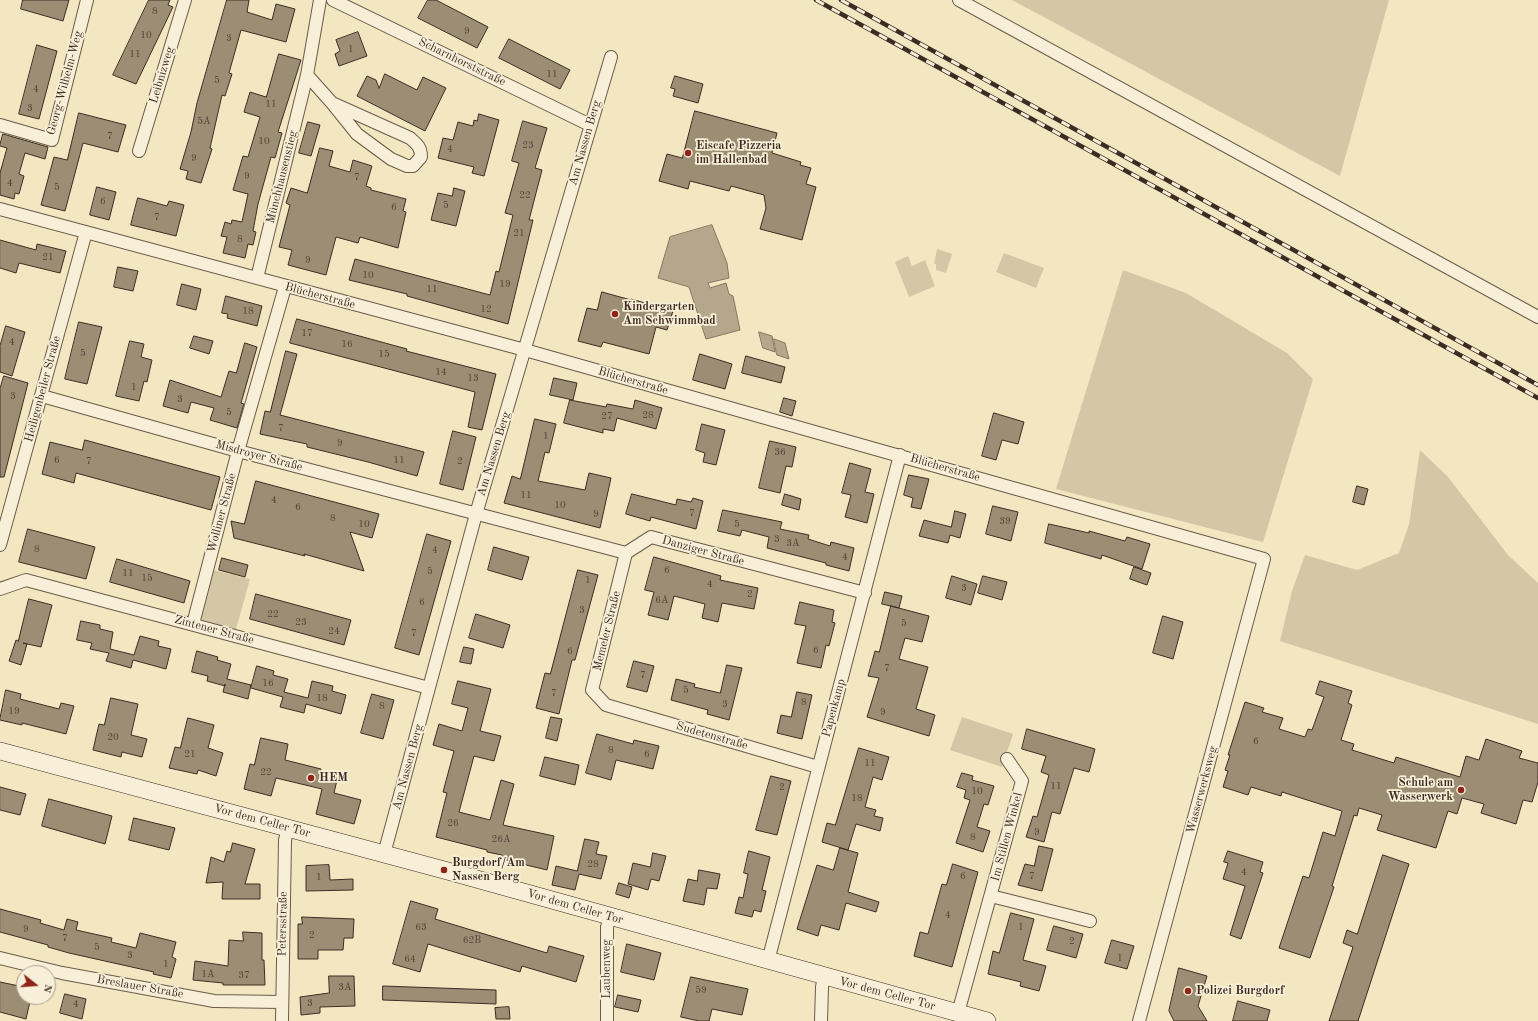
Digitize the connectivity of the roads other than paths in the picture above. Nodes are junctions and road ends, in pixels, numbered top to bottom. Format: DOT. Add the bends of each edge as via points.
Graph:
graph roads {
  1 [pos="87,0"];
  2 [pos="184,0"];
  3 [pos="320,0"];
  4 [pos="333,0"];
  5 [pos="959,0"];
  6 [pos="611,57"];
  7 [pos="307,75"];
  8 [pos="332,103"];
  9 [pos="0,125"];
  10 [pos="590,125"];
  11 [pos="139,151"];
  12 [pos="0,209"];
  13 [pos="86,232"];
  14 [pos="257,278"];
  15 [pos="285,287"];
  16 [pos="1538,317"];
  17 [pos="525,350"];
  18 [pos="42,396"];
  19 [pos="238,450"];
  20 [pos="900,455"];
  21 [pos="476,514"];
  22 [pos="0,545"];
  23 [pos="626,553"];
  24 [pos="1264,559"];
  25 [pos="0,588"];
  26 [pos="865,593"];
  27 [pos="193,624"];
  28 [pos="429,688"];
  29 [pos="606,705"];
  30 [pos="0,751"];
  31 [pos="1008,759"];
  32 [pos="818,767"];
  33 [pos="288,828"];
  34 [pos="384,854"];
  35 [pos="991,896"];
  36 [pos="610,916"];
  37 [pos="1090,921"];
  38 [pos="0,958"];
  39 [pos="768,961"];
  40 [pos="824,977"];
  41 [pos="282,1002"];
  42 [pos="958,1013"];
  43 [pos="282,1021"];
  44 [pos="607,1021"];
  45 [pos="822,1021"];
  46 [pos="987,1021"];
  47 [pos="1139,1021"];
  1 -- 9 [label="street, Georg-Wilhelm-Weg" via="52,140"];
  2 -- 11 [label="street, Leibnizweg"];
  3 -- 7 [label="street, Münchhausenstieg"];
  4 -- 10 [label="street, Scharnhorststraße"];
  5 -- 16 [label="street"];
  6 -- 10 [label="street, Am Nassen Berg"];
  7 -- 8 [label="street"];
  7 -- 14 [label="street, Münchhausenstieg"];
  8 -- 8 [label="street" via="356,134 391,159 406,166 413,166 421,157 417,143 410,138"];
  10 -- 17 [label="street, Am Nassen Berg"];
  12 -- 13 [label="street, Blücherstraße"];
  13 -- 14 [label="street, Blücherstraße"];
  13 -- 18 [label="street, Heiligenbeiler Straße"];
  14 -- 15 [label="street, Blücherstraße"];
  15 -- 17 [label="street, Blücherstraße"];
  15 -- 19 [label="street, Wolliner Straße"];
  17 -- 20 [label="street, Blücherstraße"];
  17 -- 21 [label="street, Am Nassen Berg"];
  18 -- 19 [label="street, Misdroyer Straße"];
  18 -- 22 [label="street, Heiligenbeiler Straße"];
  19 -- 21 [label="street, Misdroyer Straße"];
  19 -- 27 [label="street, Wolliner Straße"];
  20 -- 24 [label="street, Blücherstraße"];
  20 -- 26 [label="street, Papenkamp"];
  21 -- 23 [label="street"];
  21 -- 28 [label="street, Am Nassen Berg"];
  23 -- 26 [label="street, Danziger Straße" via="651,537"];
  23 -- 29 [label="street, Memeler Straße" via="592,690"];
  24 -- 47 [label="street, Wasserwerksweg"];
  25 -- 27 [label="street, Zintener Straße" via="26,580"];
  26 -- 32 [label="street, Papenkamp"];
  27 -- 28 [label="street, Zintener Straße"];
  28 -- 34 [label="street, Am Nassen Berg"];
  29 -- 32 [label="street, Sudetenstraße"];
  30 -- 33 [label="street, Vor dem Celler Tor"];
  31 -- 35 [label="street, Im Stillen Winkel" via="1022,781"];
  32 -- 39 [label="street, Papenkamp"];
  33 -- 34 [label="street, Vor dem Celler Tor"];
  33 -- 41 [label="street, Petersstraße" via="285,840"];
  34 -- 36 [label="street, Vor dem Celler Tor"];
  35 -- 37 [label="street, Im Stillen Winkel"];
  35 -- 42 [label="street, Im Stillen Winkel"];
  36 -- 39 [label="street, Vor dem Celler Tor"];
  36 -- 44 [label="street, Laubenweg" via="607,927"];
  38 -- 41 [label="street, Breslauer Straße" via="214,1001"];
  39 -- 40 [label="street, Vor dem Celler Tor"];
  40 -- 42 [label="street, Vor dem Celler Tor"];
  40 -- 45 [label="street"];
  41 -- 43 [label="street, Petersstraße"];
  42 -- 46 [label="street, Vor dem Celler Tor"];
}
